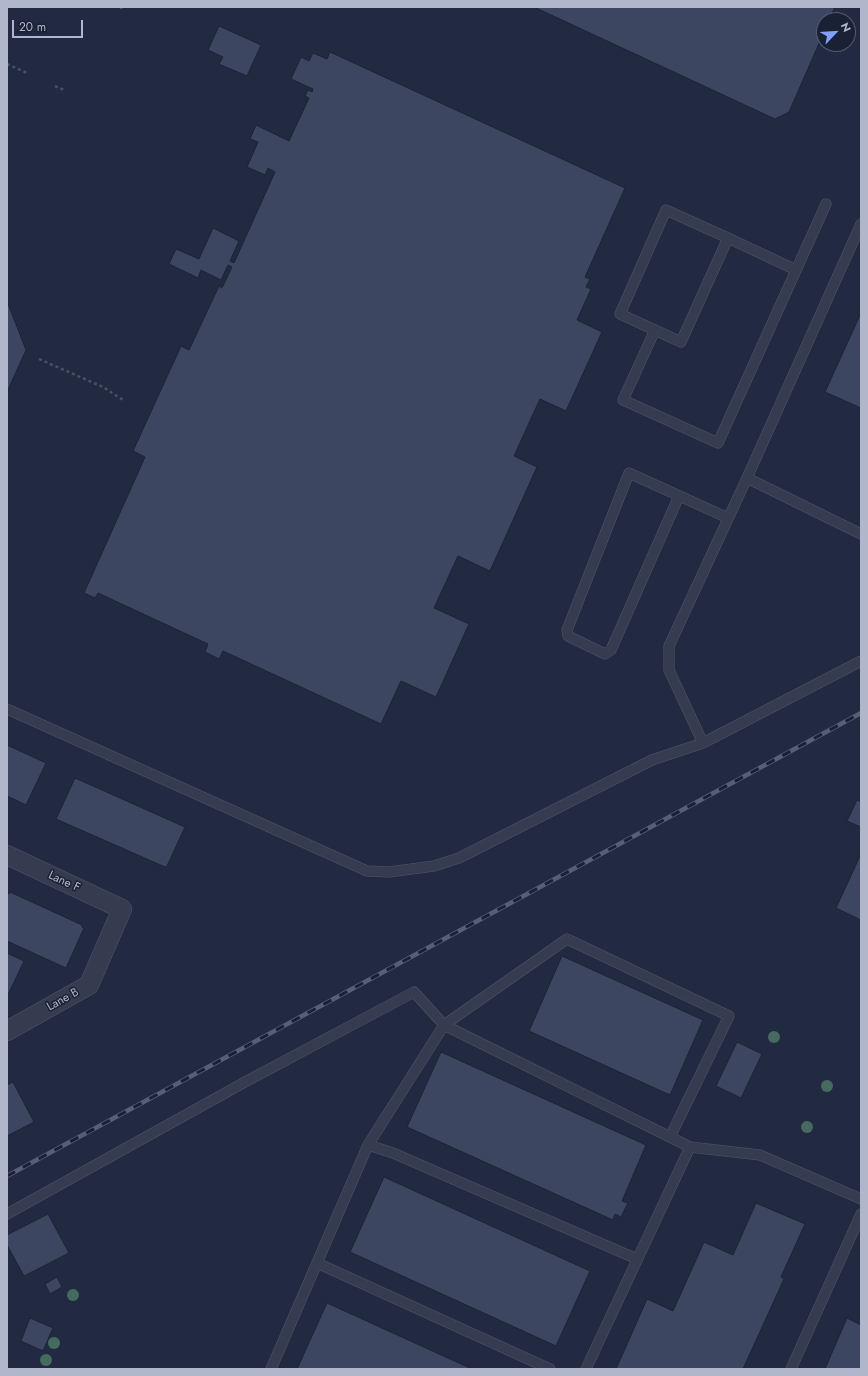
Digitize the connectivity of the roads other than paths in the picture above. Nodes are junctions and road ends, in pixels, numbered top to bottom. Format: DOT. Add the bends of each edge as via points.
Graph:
graph roads {
  1 [pos="826,204"];
  2 [pos="861,224"];
  3 [pos="728,238"];
  4 [pos="796,270"];
  5 [pos="655,330"];
  6 [pos="747,478"];
  7 [pos="679,496"];
  8 [pos="728,518"];
  9 [pos="861,534"];
  10 [pos="861,661"];
  11 [pos="7,709"];
  12 [pos="703,743"];
  13 [pos="7,855"];
  14 [pos="122,909"];
  15 [pos="444,1025"];
  16 [pos="7,1031"];
  17 [pos="670,1137"];
  18 [pos="368,1145"];
  19 [pos="690,1147"];
  20 [pos="861,1200"];
  21 [pos="7,1214"];
  22 [pos="861,1214"];
  23 [pos="638,1259"];
  24 [pos="316,1263"];
  25 [pos="271,1369"];
  26 [pos="550,1369"];
  27 [pos="586,1369"];
  28 [pos="792,1369"];
  1 -- 4 [label="lane"];
  2 -- 6 [label="lane"];
  3 -- 4 [label="lane"];
  3 -- 5 [label="lane" via="681,342"];
  3 -- 5 [label="lane" via="666,210 620,314"];
  4 -- 5 [label="lane" via="718,443 623,400"];
  6 -- 8 [label="lane"];
  6 -- 9 [label="lane"];
  7 -- 7 [label="lane" via="629,473 567,630 568,636 604,654 610,650"];
  7 -- 8 [label="lane"];
  8 -- 12 [label="lane" via="669,646 669,670"];
  10 -- 12 [label="lane"];
  11 -- 12 [label="lane" via="366,872 389,872 434,866 459,858 652,760"];
  13 -- 14 [label="street, Lane F"];
  14 -- 16 [label="street, Lane B" via="89,985"];
  15 -- 17 [label="lane"];
  15 -- 17 [label="lane" via="568,939 729,1016"];
  15 -- 18 [label="lane"];
  15 -- 21 [label="lane" via="414,992"];
  17 -- 19 [label="lane"];
  18 -- 23 [label="lane" via="393,1153"];
  18 -- 24 [label="lane"];
  19 -- 20 [label="lane" via="760,1155"];
  19 -- 23 [label="lane"];
  22 -- 28 [label="lane"];
  23 -- 27 [label="lane"];
  24 -- 25 [label="lane"];
  24 -- 26 [label="lane"];
}
